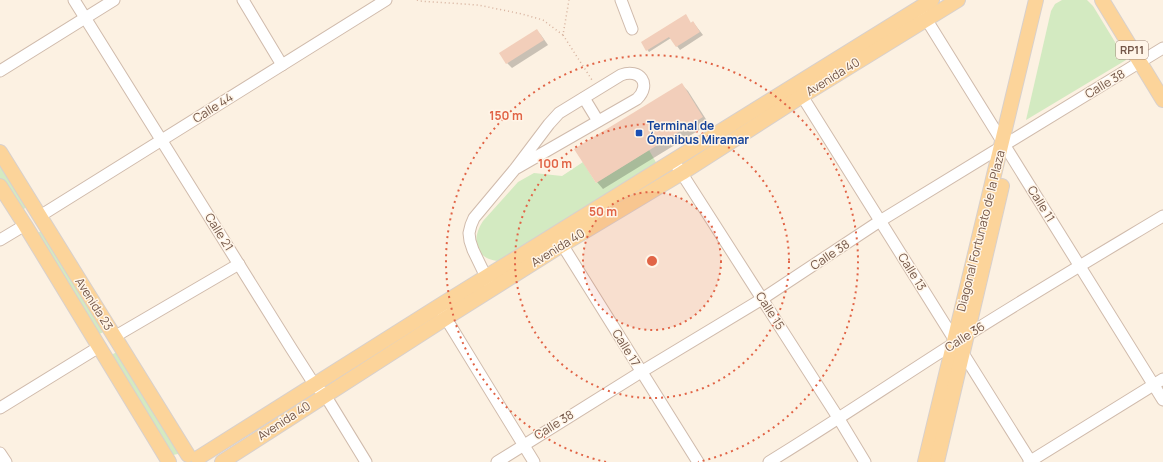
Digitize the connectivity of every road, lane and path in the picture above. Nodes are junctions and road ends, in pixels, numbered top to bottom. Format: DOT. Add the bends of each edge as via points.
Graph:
graph roads {
  1 [pos="74,0"];
  2 [pos="114,0"];
  3 [pos="243,0"];
  4 [pos="386,0"];
  5 [pos="418,0"];
  6 [pos="568,0"];
  7 [pos="621,0"];
  8 [pos="932,0"];
  9 [pos="958,0"];
  10 [pos="1036,0"];
  11 [pos="1045,0"];
  12 [pos="1102,0"];
  13 [pos="923,14"];
  14 [pos="85,18"];
  15 [pos="632,29"];
  16 [pos="563,35"];
  17 [pos="1163,48"];
  18 [pos="1140,62"];
  19 [pos="282,65"];
  20 [pos="0,71"];
  21 [pos="803,80"];
  22 [pos="593,81"];
  23 [pos="802,96"];
  24 [pos="584,98"];
  25 [pos="1163,100"];
  26 [pos="598,121"];
  27 [pos="161,140"];
  28 [pos="1006,145"];
  29 [pos="0,152"];
  30 [pos="674,161"];
  31 [pos="515,169"];
  32 [pos="682,173"];
  33 [pos="0,186"];
  34 [pos="40,216"];
  35 [pos="1163,216"];
  36 [pos="880,221"];
  37 [pos="25,225"];
  38 [pos="559,239"];
  39 [pos="0,240"];
  40 [pos="238,264"];
  41 [pos="1079,266"];
  42 [pos="489,283"];
  43 [pos="762,299"];
  44 [pos="442,312"];
  45 [pos="114,337"];
  46 [pos="958,343"];
  47 [pos="99,347"];
  48 [pos="641,372"];
  49 [pos="1158,382"];
  50 [pos="314,384"];
  51 [pos="325,395"];
  52 [pos="1163,400"];
  53 [pos="0,408"];
  54 [pos="839,419"];
  55 [pos="524,444"];
  56 [pos="0,453"];
  57 [pos="196,458"];
  58 [pos="6,462"];
  59 [pos="169,462"];
  60 [pos="175,462"];
  61 [pos="222,462"];
  62 [pos="366,462"];
  63 [pos="496,462"];
  64 [pos="534,462"];
  65 [pos="698,462"];
  66 [pos="769,462"];
  67 [pos="865,462"];
  68 [pos="925,462"];
  69 [pos="937,462"];
  70 [pos="1030,462"];
  1 -- 14 [label="street, Calle 21"];
  2 -- 14 [label="street"];
  3 -- 19 [label="street"];
  4 -- 19 [label="street, Calle 44"];
  5 -- 16 [label="path" via="478,5 522,14 543,20"];
  6 -- 16 [label="path"];
  7 -- 15 [label="street"];
  8 -- 13 [label="main road, Avenida 40"];
  9 -- 13 [label="main road, Avenida 40"];
  10 -- 28 [label="main road, Diagonal Fortunato de la Plaza"];
  11 -- 28 [label="main road, Diagonal Fortunato de la Plaza"];
  12 -- 18 [label="main road, RP11"];
  13 -- 21 [label="main road, Avenida 40"];
  13 -- 23 [label="main road, Avenida 40"];
  13 -- 28 [label="street, Calle 11"];
  14 -- 20 [label="street"];
  14 -- 27 [label="street, Calle 21"];
  16 -- 22 [label="path"];
  17 -- 18 [label="street, Calle 38"];
  18 -- 25 [label="main road, RP11"];
  18 -- 28 [label="street, Calle 38"];
  19 -- 27 [label="street, Calle 44"];
  21 -- 23 [label="street"];
  21 -- 30 [label="main road, Avenida 40"];
  23 -- 32 [label="main road, Avenida 40"];
  23 -- 36 [label="street, Calle 13"];
  24 -- 26 [label="street"];
  24 -- 26 [label="street" via="625,73 638,75 643,79 641,95 637,99"];
  24 -- 31 [label="street" via="559,113"];
  26 -- 31 [label="street"];
  27 -- 34 [label="street, Calle 44"];
  27 -- 40 [label="street, Calle 21"];
  28 -- 36 [label="street, Calle 38"];
  28 -- 41 [label="street, Calle 11"];
  28 -- 46 [label="main road, Diagonal Fortunato de la Plaza"];
  29 -- 34 [label="main road, Avenida 23"];
  30 -- 32 [label="street, Calle 15"];
  30 -- 38 [label="main road, Avenida 40"];
  31 -- 42 [label="street" via="478,212 469,233 473,250"];
  32 -- 38 [label="main road, Avenida 40"];
  32 -- 43 [label="street, Calle 15"];
  33 -- 37 [label="main road, Avenida 23"];
  34 -- 37 [label="main road"];
  34 -- 45 [label="main road, Avenida 23"];
  35 -- 41 [label="street, Calle 36"];
  36 -- 43 [label="street, Calle 38"];
  36 -- 46 [label="street, Calle 13"];
  37 -- 39 [label="street"];
  37 -- 47 [label="main road, Avenida 23"];
  38 -- 42 [label="main road, Avenida 40"];
  38 -- 48 [label="street, Calle 17"];
  40 -- 45 [label="street"];
  40 -- 50 [label="street, Calle 21"];
  41 -- 46 [label="street, Calle 36"];
  41 -- 49 [label="street, Calle 11"];
  42 -- 44 [label="main road, Avenida 40"];
  43 -- 48 [label="street, Calle 38"];
  43 -- 54 [label="street, Calle 15"];
  44 -- 50 [label="main road, Avenida 40"];
  44 -- 51 [label="main road, Avenida 40"];
  44 -- 55 [label="street"];
  45 -- 47 [label="main road"];
  45 -- 57 [label="main road, Avenida 23"];
  46 -- 54 [label="street, Calle 36"];
  46 -- 68 [label="main road, Diagonal Fortunato de la Plaza"];
  46 -- 69 [label="main road, Diagonal Fortunato de la Plaza"];
  46 -- 70 [label="street, Calle 13"];
  47 -- 53 [label="street"];
  47 -- 59 [label="main road, Avenida 23"];
  48 -- 55 [label="street, Calle 38"];
  48 -- 65 [label="street, Calle 17"];
  49 -- 52 [label="street, Calle 11"];
  49 -- 70 [label="street"];
  50 -- 51 [label="street, Calle 21"];
  50 -- 57 [label="main road, Avenida 40"];
  51 -- 61 [label="main road, Avenida 40"];
  51 -- 62 [label="street, Calle 21"];
  54 -- 66 [label="street, Calle 36"];
  54 -- 67 [label="street, Calle 15"];
  55 -- 63 [label="street, Calle 38"];
  55 -- 64 [label="street"];
  56 -- 58 [label="street"];
  57 -- 60 [label="main road, Avenida 40" via="183,456"];
}
